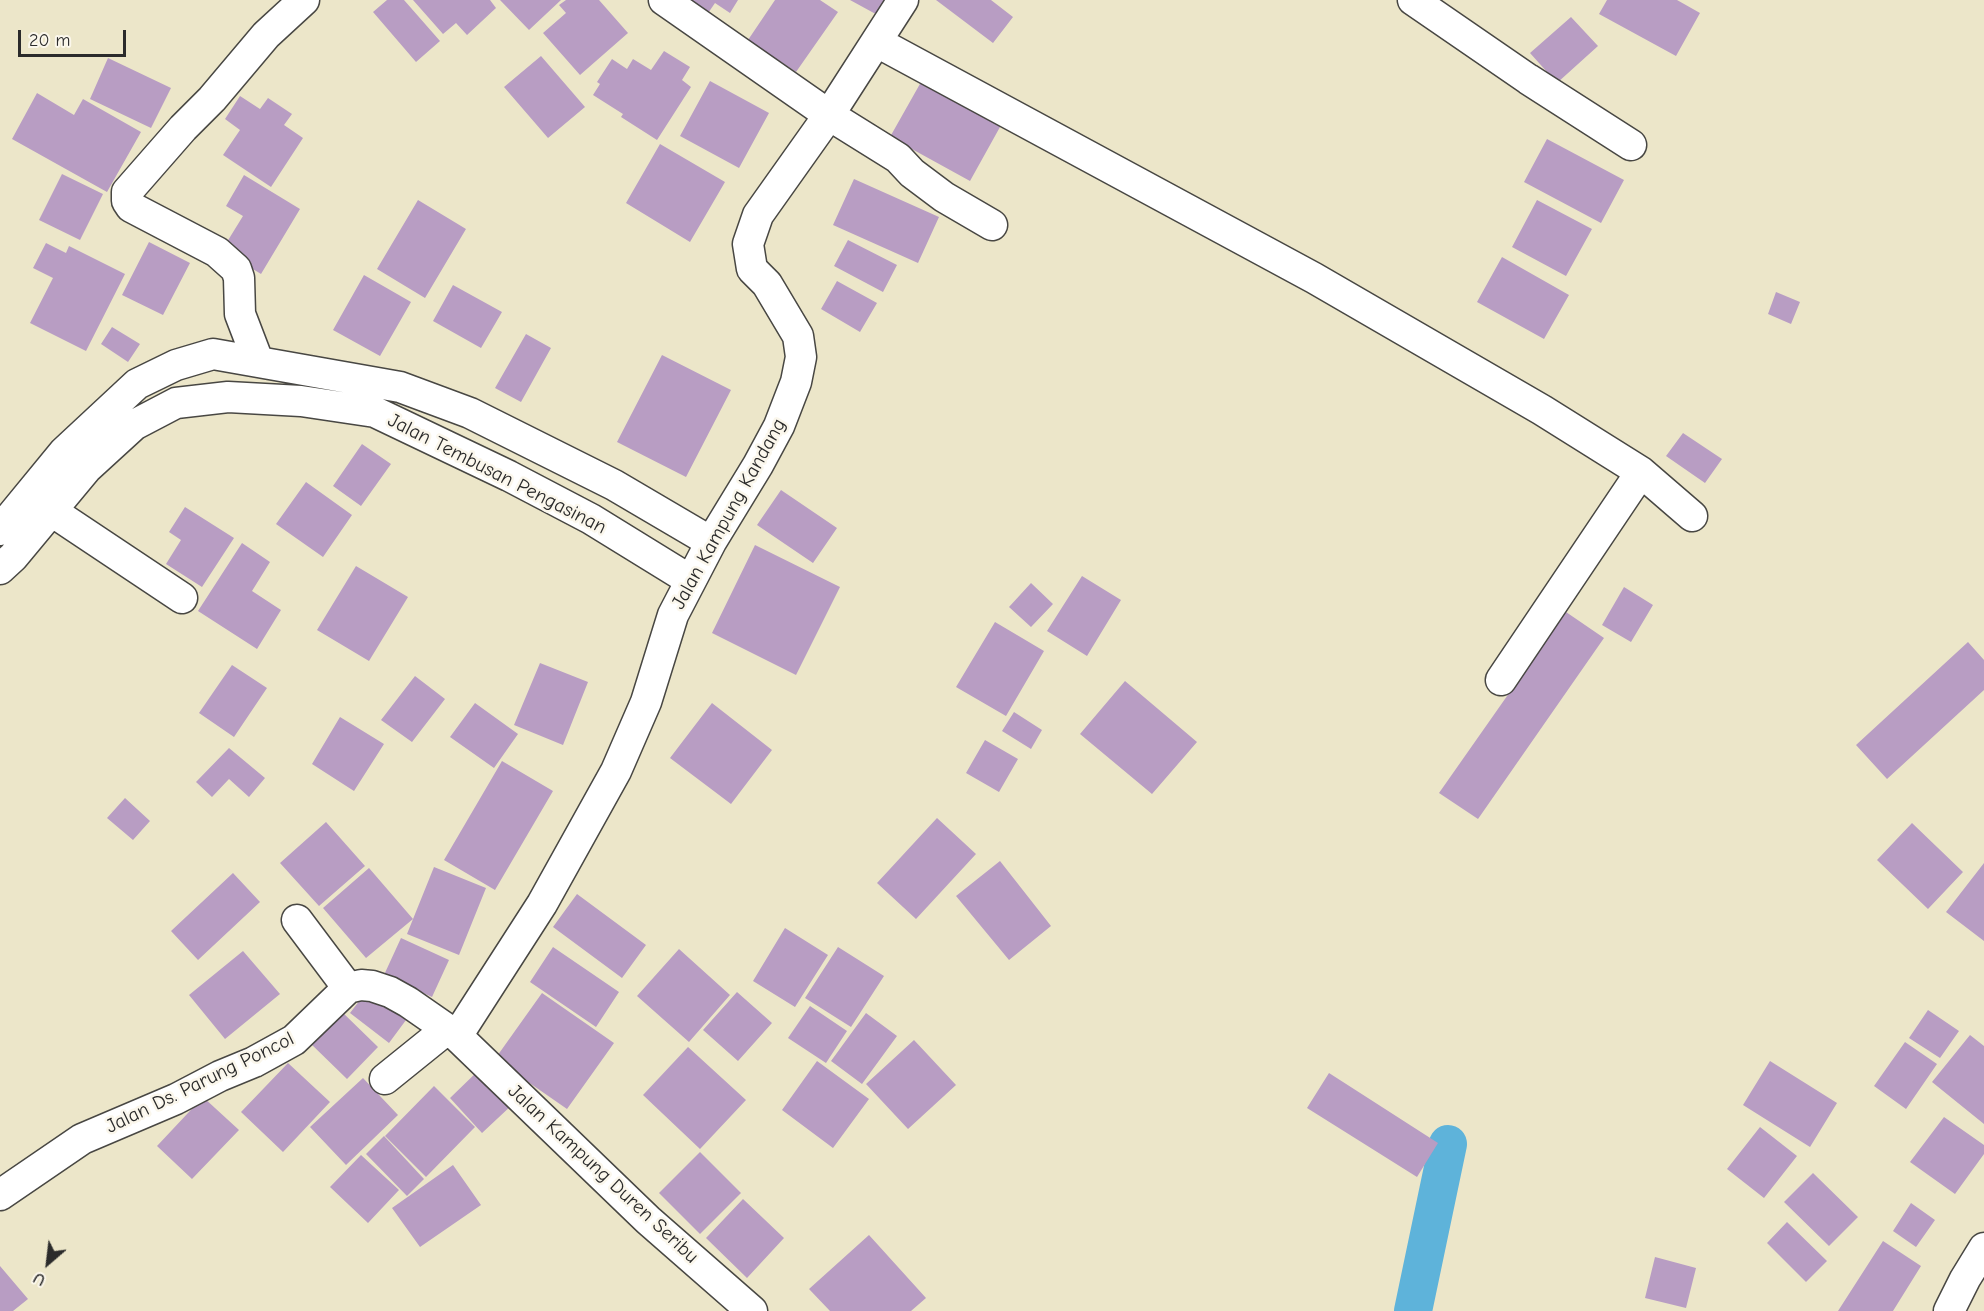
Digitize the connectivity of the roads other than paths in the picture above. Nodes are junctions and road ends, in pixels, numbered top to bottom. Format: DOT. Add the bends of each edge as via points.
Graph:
graph roads {
  1 [pos="304,0"];
  2 [pos="664,0"];
  3 [pos="903,0"];
  4 [pos="1413,0"];
  5 [pos="877,42"];
  6 [pos="829,115"];
  7 [pos="1631,145"];
  8 [pos="992,225"];
  9 [pos="213,354"];
  10 [pos="258,361"];
  11 [pos="228,397"];
  12 [pos="1626,464"];
  13 [pos="50,510"];
  14 [pos="1692,516"];
  15 [pos="0,530"];
  16 [pos="711,542"];
  17 [pos="0,569"];
  18 [pos="690,580"];
  19 [pos="182,598"];
  20 [pos="1501,680"];
  21 [pos="297,920"];
  22 [pos="348,988"];
  23 [pos="452,1033"];
  24 [pos="385,1079"];
  25 [pos="0,1195"];
  26 [pos="1984,1248"];
  27 [pos="743,1304"];
  28 [pos="1949,1311"];
  1 -- 10 [label="street" via="267,35 127,192 131,207 211,248 236,269 240,314"];
  2 -- 6 [label="street"];
  3 -- 5 [label="street, Jalan Kampung Kandang"];
  4 -- 7 [label="street"];
  5 -- 6 [label="street, Jalan Kampung Kandang"];
  5 -- 12 [label="street" via="1314,278 1542,410"];
  6 -- 8 [label="street"];
  6 -- 16 [label="street, Jalan Kampung Kandang" via="758,215 748,244 752,269 767,285 798,336 801,357 779,426"];
  9 -- 10 [label="street, Jalan Tembusan Pengasinan"];
  9 -- 11 [label="street"];
  9 -- 15 [label="street, Jalan Tembusan Pengasinan" via="176,365 137,384 64,452"];
  10 -- 16 [label="street, Jalan Tembusan Pengasinan" via="400,387 470,413 614,485"];
  11 -- 13 [label="street, Jalan Tembusan Pengasinan" via="176,404 134,425 87,468"];
  11 -- 18 [label="street, Jalan Tembusan Pengasinan" via="301,401 375,412 591,519"];
  12 -- 14 [label="street"];
  12 -- 20 [label="street"];
  13 -- 17 [label="street, Jalan Tembusan Pengasinan"];
  13 -- 19 [label="street"];
  16 -- 18 [label="street, Jalan Kampung Kandang"];
  18 -- 23 [label="street, Jalan Kampung Kandang" via="673,615 646,702 616,771 542,904"];
  21 -- 22 [label="street"];
  22 -- 23 [label="street" via="361,985 390,992"];
  22 -- 25 [label="street, Jalan Ds. Parung Poncol" via="294,1040 176,1099 82,1139"];
  23 -- 24 [label="street, Jalan Kampung Kandang"];
  23 -- 27 [label="street, Jalan Kampung Duren Seribu" via="648,1220"];
  26 -- 28 [label="street"];
}
